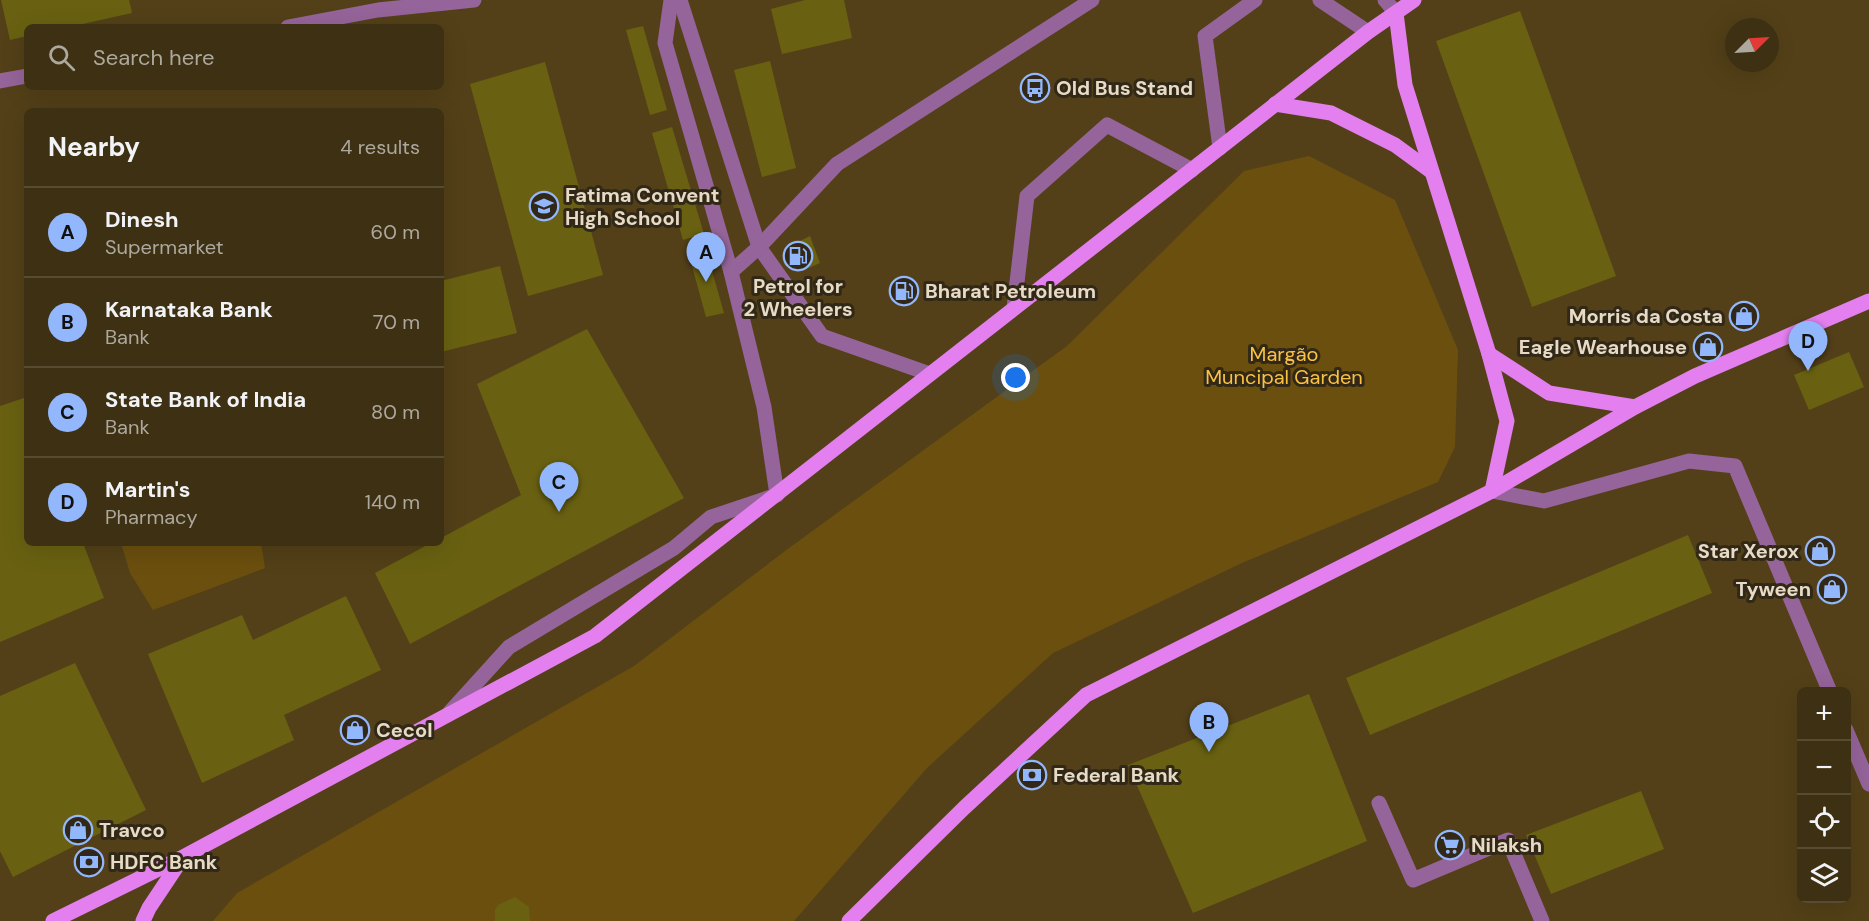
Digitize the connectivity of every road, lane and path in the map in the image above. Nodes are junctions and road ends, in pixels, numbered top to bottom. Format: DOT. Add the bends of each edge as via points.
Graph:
graph roads {
  1 [pos="474,0"];
  2 [pos="671,0"];
  3 [pos="680,0"];
  4 [pos="1092,0"];
  5 [pos="1255,0"];
  6 [pos="1320,0"];
  7 [pos="1385,0"];
  8 [pos="1414,0"];
  9 [pos="1396,13"];
  10 [pos="304,24"];
  11 [pos="1368,32"];
  12 [pos="24,77"];
  13 [pos="0,81"];
  14 [pos="1275,105"];
  15 [pos="1220,148"];
  16 [pos="1192,170"];
  17 [pos="1432,172"];
  18 [pos="759,247"];
  19 [pos="731,272"];
  20 [pos="1869,301"];
  21 [pos="1014,308"];
  22 [pos="1489,354"];
  23 [pos="930,374"];
  24 [pos="1635,406"];
  25 [pos="1492,491"];
  26 [pos="777,495"];
  27 [pos="1828,687"];
  28 [pos="450,712"];
  29 [pos="1851,741"];
  30 [pos="1869,784"];
  31 [pos="1379,803"];
  32 [pos="181,858"];
  33 [pos="53,921"];
  34 [pos="143,921"];
  35 [pos="849,921"];
  36 [pos="1542,921"];
  1 -- 10 [label="street" via="378,10"];
  2 -- 19 [label="street" via="665,43"];
  3 -- 18 [label="street"];
  4 -- 18 [label="street" via="837,164"];
  5 -- 15 [label="street" via="1206,36"];
  6 -- 11 [label="street"];
  7 -- 9 [label="street"];
  8 -- 9 [label="main road"];
  9 -- 11 [label="main road"];
  9 -- 17 [label="main road" via="1405,85"];
  11 -- 14 [label="main road"];
  12 -- 13 [label="street"];
  14 -- 15 [label="main road"];
  14 -- 17 [label="main road" via="1331,113 1395,145"];
  15 -- 16 [label="main road"];
  16 -- 21 [label="main road"];
  16 -- 21 [label="street" via="1107,124 1027,196"];
  17 -- 22 [label="main road"];
  18 -- 19 [label="street"];
  18 -- 23 [label="street" via="822,336"];
  19 -- 26 [label="street" via="764,407"];
  20 -- 24 [label="main road"];
  21 -- 23 [label="main road"];
  22 -- 24 [label="main road" via="1549,393"];
  22 -- 25 [label="main road" via="1507,422"];
  23 -- 26 [label="main road"];
  24 -- 25 [label="main road"];
  25 -- 27 [label="street" via="1544,501 1689,461 1735,466"];
  25 -- 35 [label="main road" via="1086,695"];
  26 -- 28 [label="main road" via="595,636"];
  26 -- 28 [label="street" via="711,517 674,548 509,647"];
  28 -- 32 [label="main road"];
  29 -- 30 [label="street"];
  31 -- 36 [label="street" via="1413,880 1508,840"];
  32 -- 33 [label="main road"];
  32 -- 34 [label="main road"];
}
